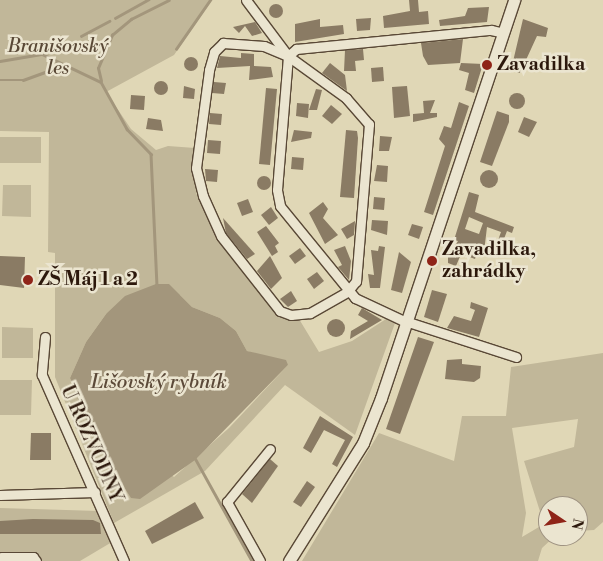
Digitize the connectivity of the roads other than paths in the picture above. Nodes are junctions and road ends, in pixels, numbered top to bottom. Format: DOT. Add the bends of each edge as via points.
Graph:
graph roads {
  1 [pos="246,0"];
  2 [pos="514,0"];
  3 [pos="504,32"];
  4 [pos="288,56"];
  5 [pos="347,292"];
  6 [pos="407,322"];
  7 [pos="45,337"];
  8 [pos="516,357"];
  9 [pos="270,449"];
  10 [pos="95,492"];
  11 [pos="0,495"];
  12 [pos="2,561"];
  13 [pos="36,561"];
  14 [pos="124,561"];
  15 [pos="260,561"];
  16 [pos="289,561"];
  1 -- 4 [label="street"];
  2 -- 3 [label="street"];
  3 -- 4 [label="street" via="491,30 296,48"];
  3 -- 6 [label="street"];
  4 -- 5 [label="street" via="278,199"];
  4 -- 5 [label="street" via="331,86 369,124 356,281"];
  4 -- 5 [label="street" via="241,42 223,43 214,52 196,168 203,196 221,236 280,311 291,315 310,313"];
  5 -- 6 [label="street"];
  6 -- 8 [label="street"];
  6 -- 16 [label="street" via="363,442"];
  7 -- 10 [label="street, U ROZVODNY" via="42,376"];
  9 -- 15 [label="street" via="227,502"];
  10 -- 11 [label="street"];
  10 -- 14 [label="street, U ROZVODNY"];
  12 -- 13 [label="street" via="2,557 33,557"];
}
